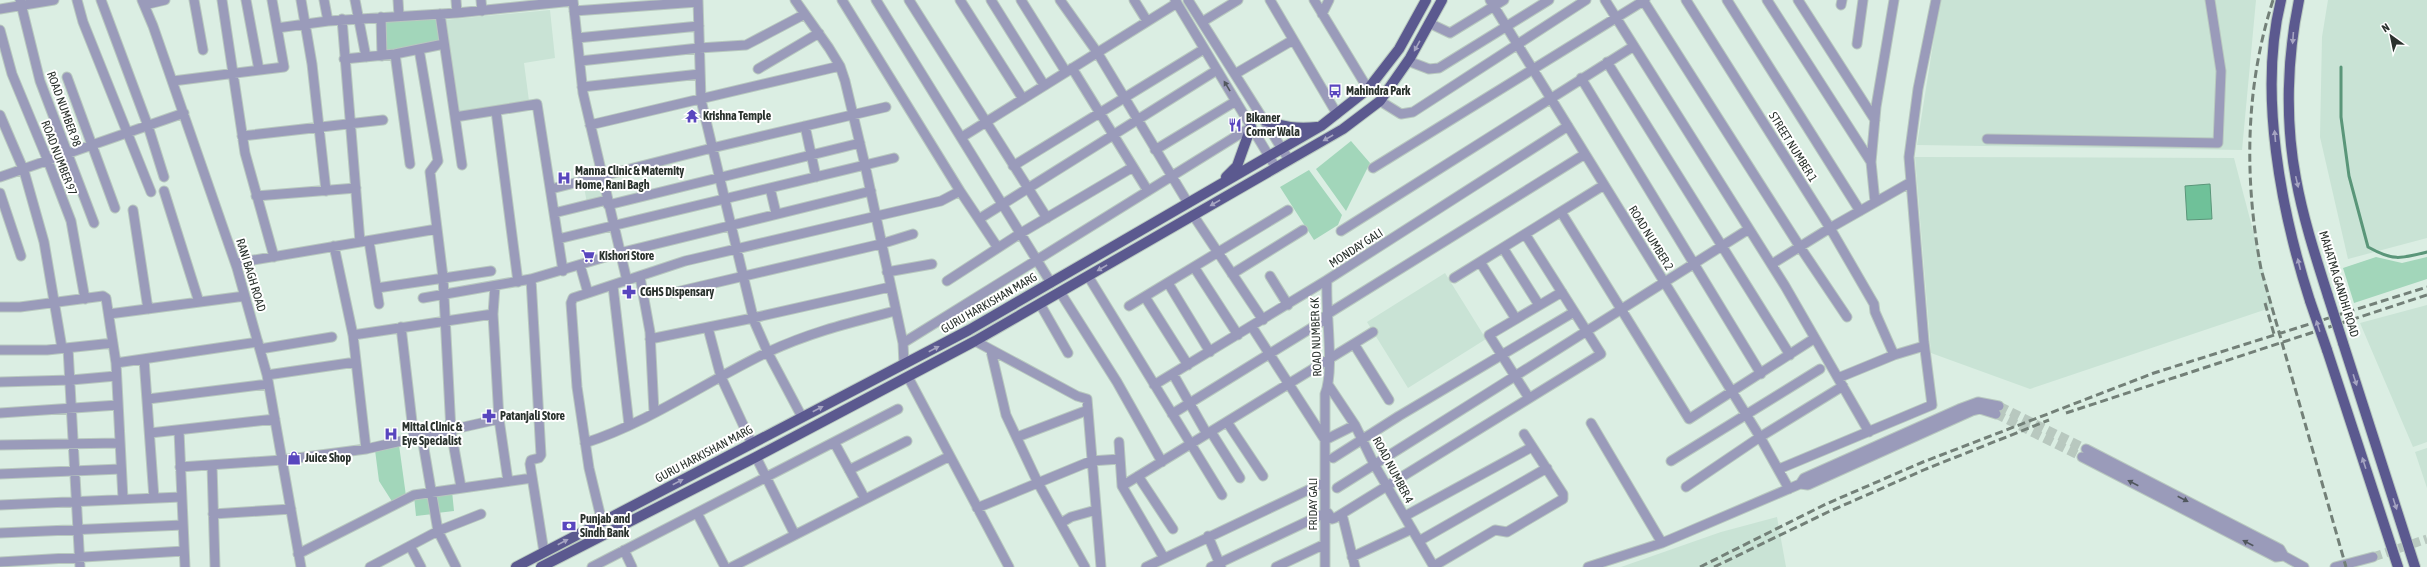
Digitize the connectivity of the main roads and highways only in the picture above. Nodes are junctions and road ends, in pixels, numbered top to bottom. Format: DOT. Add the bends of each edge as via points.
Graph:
graph roads {
  1 [pos="1426,0"];
  2 [pos="1442,0"];
  3 [pos="2281,0"];
  4 [pos="2299,0"];
  5 [pos="1264,120"];
  6 [pos="1320,126"];
  7 [pos="1252,127"];
  8 [pos="1218,186"];
  9 [pos="906,363"];
  10 [pos="892,371"];
  11 [pos="912,375"];
  12 [pos="898,382"];
  13 [pos="516,567"];
  14 [pos="541,567"];
  15 [pos="2398,567"];
  16 [pos="2415,567"];
  1 -- 6 [label="main road, GURU HARKISHAN MARG" via="1399,49 1368,89"];
  2 -- 11 [label="main road, GURU HARKISHAN MARG, one-way" via="1408,61 1380,101 1343,129"];
  15 -- 3 [label="main road, one-way, bridge" via="2310,301 2280,182 2276,152 2273,66 2275,23"];
  4 -- 16 [label="main road, MAHATMA GANDHI ROAD, one-way, bridge" via="2293,28 2289,114 2296,178 2328,296"];
  5 -- 6 [label="main road" via="1283,127 1299,129"];
  6 -- 8 [label="main road, GURU HARKISHAN MARG"];
  7 -- 8 [label="main road" via="1237,166"];
  9 -- 8 [label="main road, GURU HARKISHAN MARG, one-way" via="969,330"];
  9 -- 10 [label="main road, GURU HARKISHAN MARG"];
  9 -- 11 [label="main road"];
  10 -- 12 [label="main road"];
  13 -- 10 [label="main road, GURU HARKISHAN MARG, one-way"];
  11 -- 12 [label="main road, GURU HARKISHAN MARG"];
  12 -- 14 [label="main road, GURU HARKISHAN MARG"];
}
